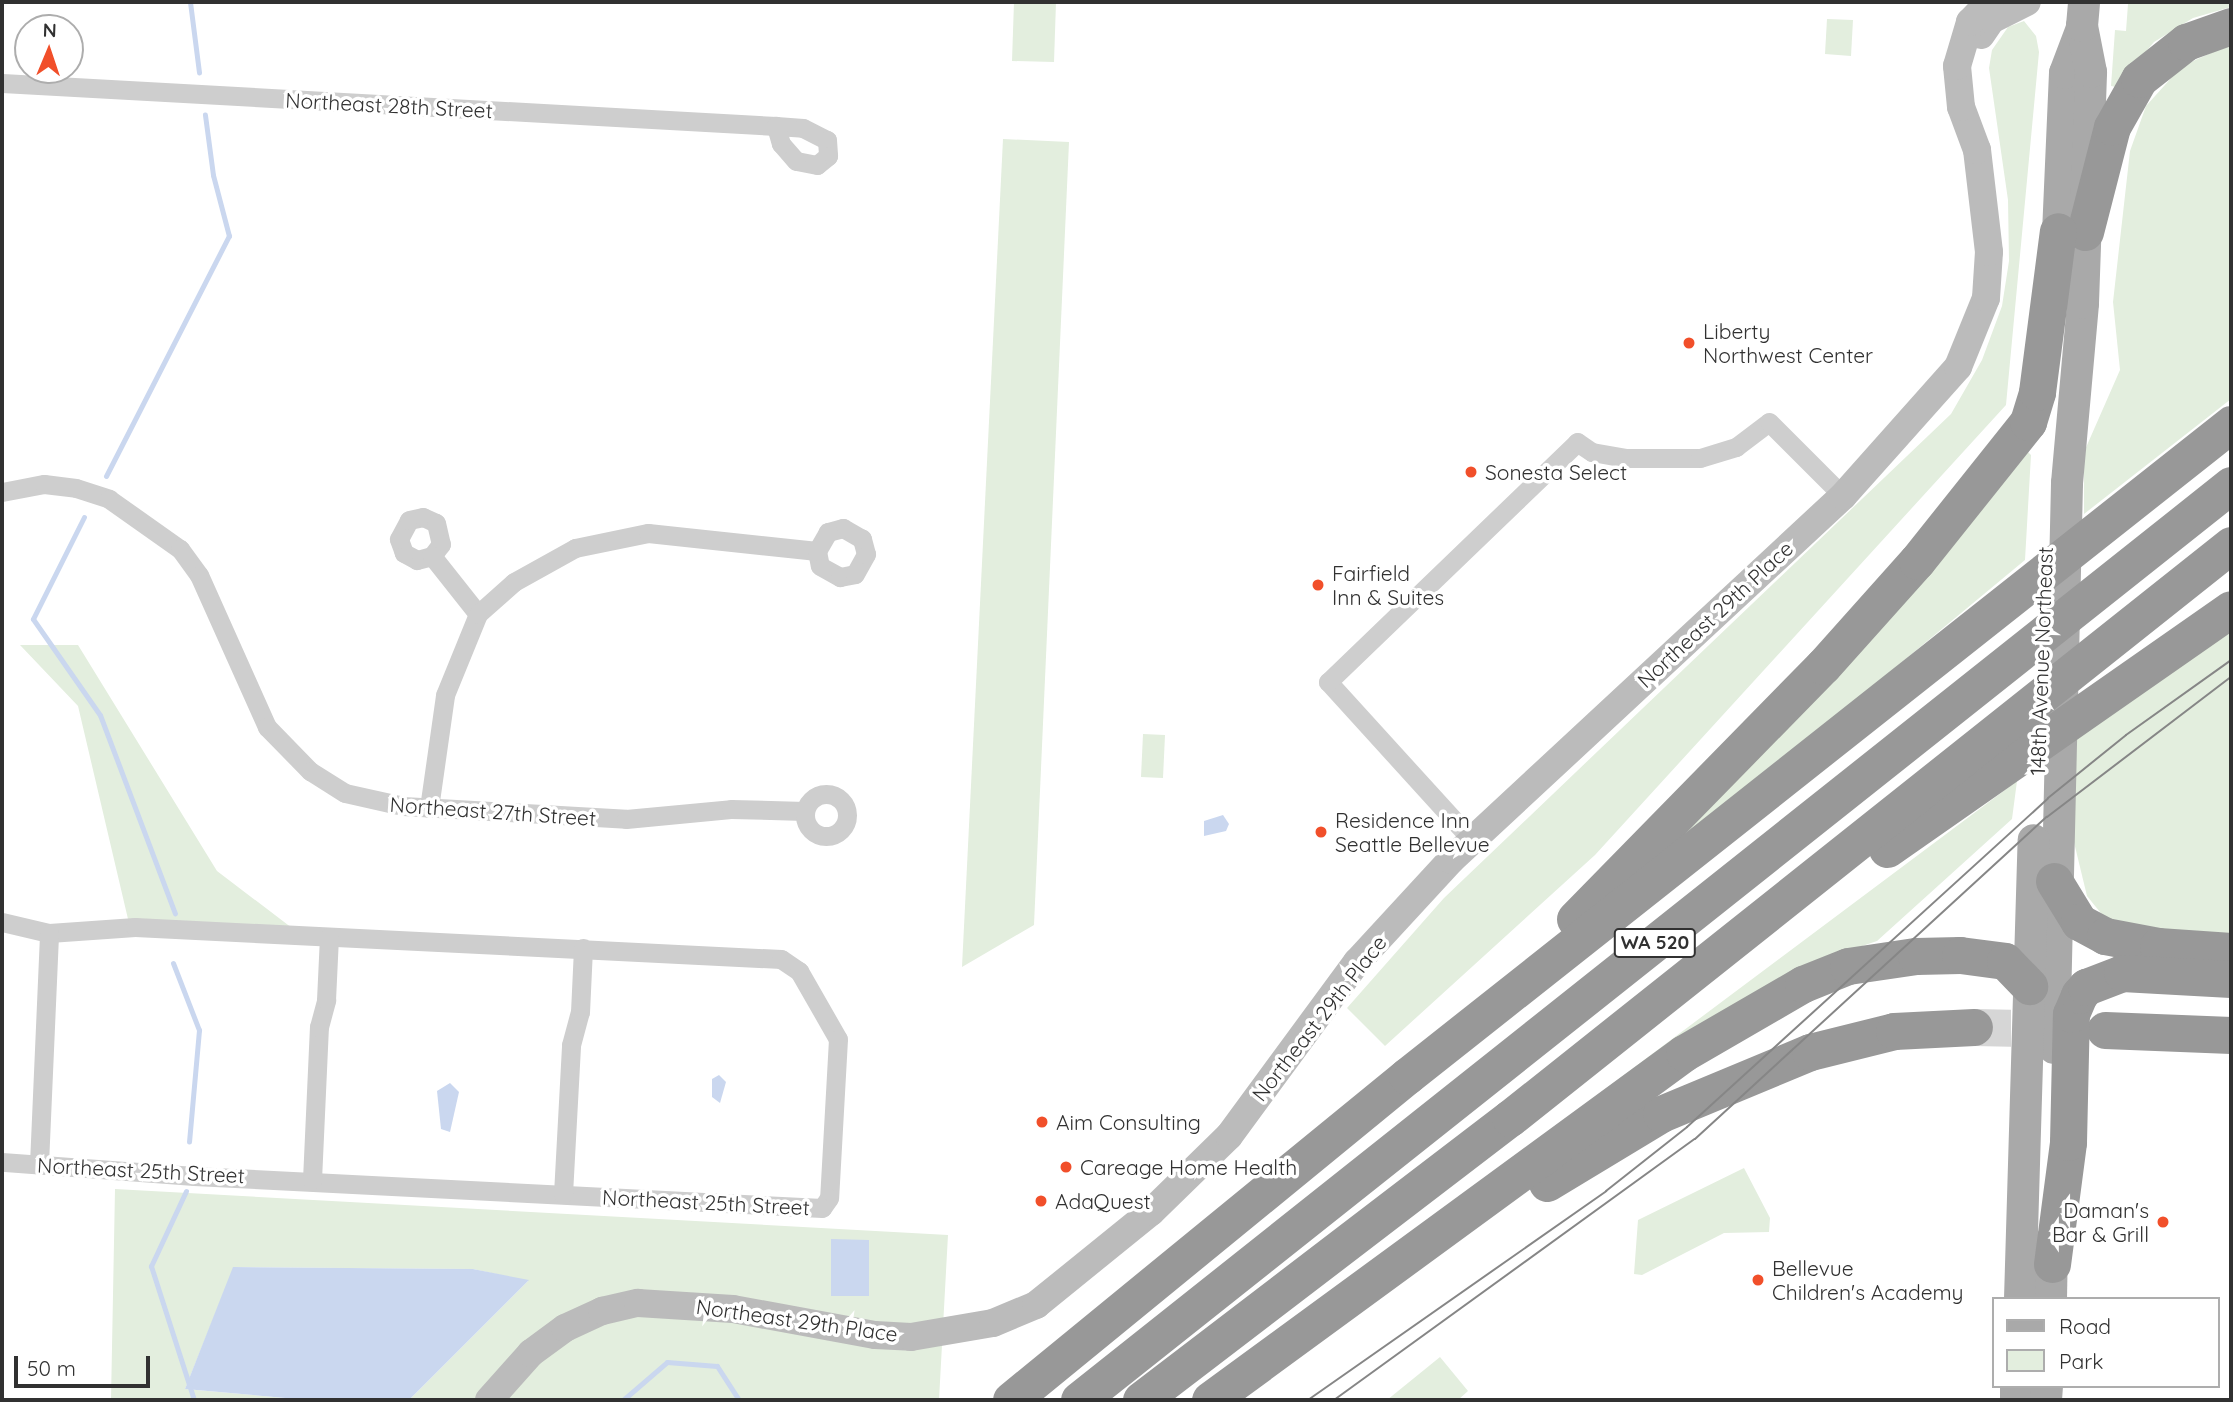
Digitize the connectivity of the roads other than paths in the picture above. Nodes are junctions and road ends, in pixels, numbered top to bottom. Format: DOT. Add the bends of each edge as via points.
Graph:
graph roads {
  1 [pos="1989,2"];
  2 [pos="2027,2"];
  3 [pos="2083,14"];
  4 [pos="2231,26"];
  5 [pos="2,83"];
  6 [pos="776,126"];
  7 [pos="1971,127"];
  8 [pos="2072,232"];
  9 [pos="2231,424"];
  10 [pos="2231,485"];
  11 [pos="2,492"];
  12 [pos="1843,496"];
  13 [pos="2231,545"];
  14 [pos="817,551"];
  15 [pos="432,556"];
  16 [pos="2231,609"];
  17 [pos="478,614"];
  18 [pos="2046,793"];
  19 [pos="429,808"];
  20 [pos="805,811"];
  21 [pos="1472,840"];
  22 [pos="2054,881"];
  23 [pos="2,922"];
  24 [pos="49,933"];
  25 [pos="329,937"];
  26 [pos="583,948"];
  27 [pos="2231,951"];
  28 [pos="2231,979"];
  29 [pos="2029,986"];
  30 [pos="1974,1027"];
  31 [pos="2105,1030"];
  32 [pos="2231,1035"];
  33 [pos="1407,1076"];
  34 [pos="1510,1118"];
  35 [pos="2,1162"];
  36 [pos="39,1164"];
  37 [pos="312,1180"];
  38 [pos="563,1194"];
  39 [pos="2052,1281"];
  40 [pos="2020,1297"];
  41 [pos="503,1389"];
  42 [pos="489,1400"];
  43 [pos="1011,1400"];
  44 [pos="1079,1400"];
  45 [pos="1141,1400"];
  46 [pos="1210,1400"];
  47 [pos="1232,1400"];
  1 -- 7 [label="street, Northeast 29th Place" via="1970,22 1957,66 1961,107"];
  2 -- 7 [label="street, Northeast 29th Place" via="1991,20 1981,34 1972,70"];
  3 -- 8 [label="main road, 148th Avenue Northeast" via="2066,73"];
  4 -- 8 [label="highway" via="2186,42 2139,79 2112,127"];
  5 -- 6 [label="street, Northeast 28th Street"];
  7 -- 12 [label="street, Northeast 29th Place" via="1989,252 1986,298 1973,338 1939,393"];
  8 -- 18 [label="main road, 148th Avenue Northeast"];
  8 -- 33 [label="highway" via="2032,414 1986,478 1776,716 1534,959"];
  9 -- 33 [label="highway"];
  10 -- 44 [label="highway, WA 520"];
  11 -- 19 [label="street, Northeast 27th Street" via="44,484 75,488 109,499 147,523 180,549 199,575 267,727 288,750 345,793 379,804"];
  12 -- 21 [label="street, Northeast 29th Place"];
  12 -- 21 [label="street" via="1769,422 1736,447 1700,458 1626,458 1592,452 1577,443 1328,682"];
  13 -- 34 [label="highway, WA 520"];
  14 -- 17 [label="street" via="648,533 613,537 542,564"];
  15 -- 17 [label="street"];
  16 -- 34 [label="highway" via="1918,826 1599,1062"];
  17 -- 19 [label="street" via="445,695"];
  18 -- 22 [label="main road, 148th Avenue Northeast"];
  18 -- 29 [label="main road, 148th Avenue Northeast"];
  19 -- 20 [label="street, Northeast 27th Street" via="626,819 731,809"];
  21 -- 41 [label="street, Northeast 29th Place" via="1357,962 1229,1136 1151,1213 1036,1305 993,1323 911,1337 875,1335 733,1309 638,1303 602,1311 565,1328 531,1353"];
  22 -- 27 [label="highway" via="2079,922 2105,936 2158,946"];
  22 -- 39 [label="main road, 148th Avenue Northeast"];
  23 -- 24 [label="street, Northeast 25th Street"];
  24 -- 25 [label="street, Northeast 25th Street" via="135,928"];
  24 -- 36 [label="street"];
  25 -- 26 [label="street, Northeast 25th Street"];
  25 -- 37 [label="street" via="327,999 319,1027"];
  26 -- 38 [label="street" via="580,1012 571,1045"];
  26 -- 38 [label="street, Northeast 25th Street" via="781,959 799,971 838,1039 829,1198 822,1208"];
  28 -- 39 [label="highway" via="2122,973 2085,987 2079,995 2071,1014 2068,1142"];
  29 -- 40 [label="main road, 148th Avenue Northeast"];
  29 -- 46 [label="highway" via="2005,961 1961,955 1849,966 1803,984 1684,1053"];
  30 -- 47 [label="highway" via="1895,1031 1851,1039 1661,1114 1591,1153"];
  31 -- 32 [label="highway"];
  33 -- 43 [label="highway"];
  34 -- 45 [label="highway, WA 520"];
  35 -- 36 [label="street, Northeast 25th Street"];
  36 -- 37 [label="street, Northeast 25th Street"];
  37 -- 38 [label="street, Northeast 25th Street"];
  41 -- 42 [label="street, Northeast 29th Place"];
}
